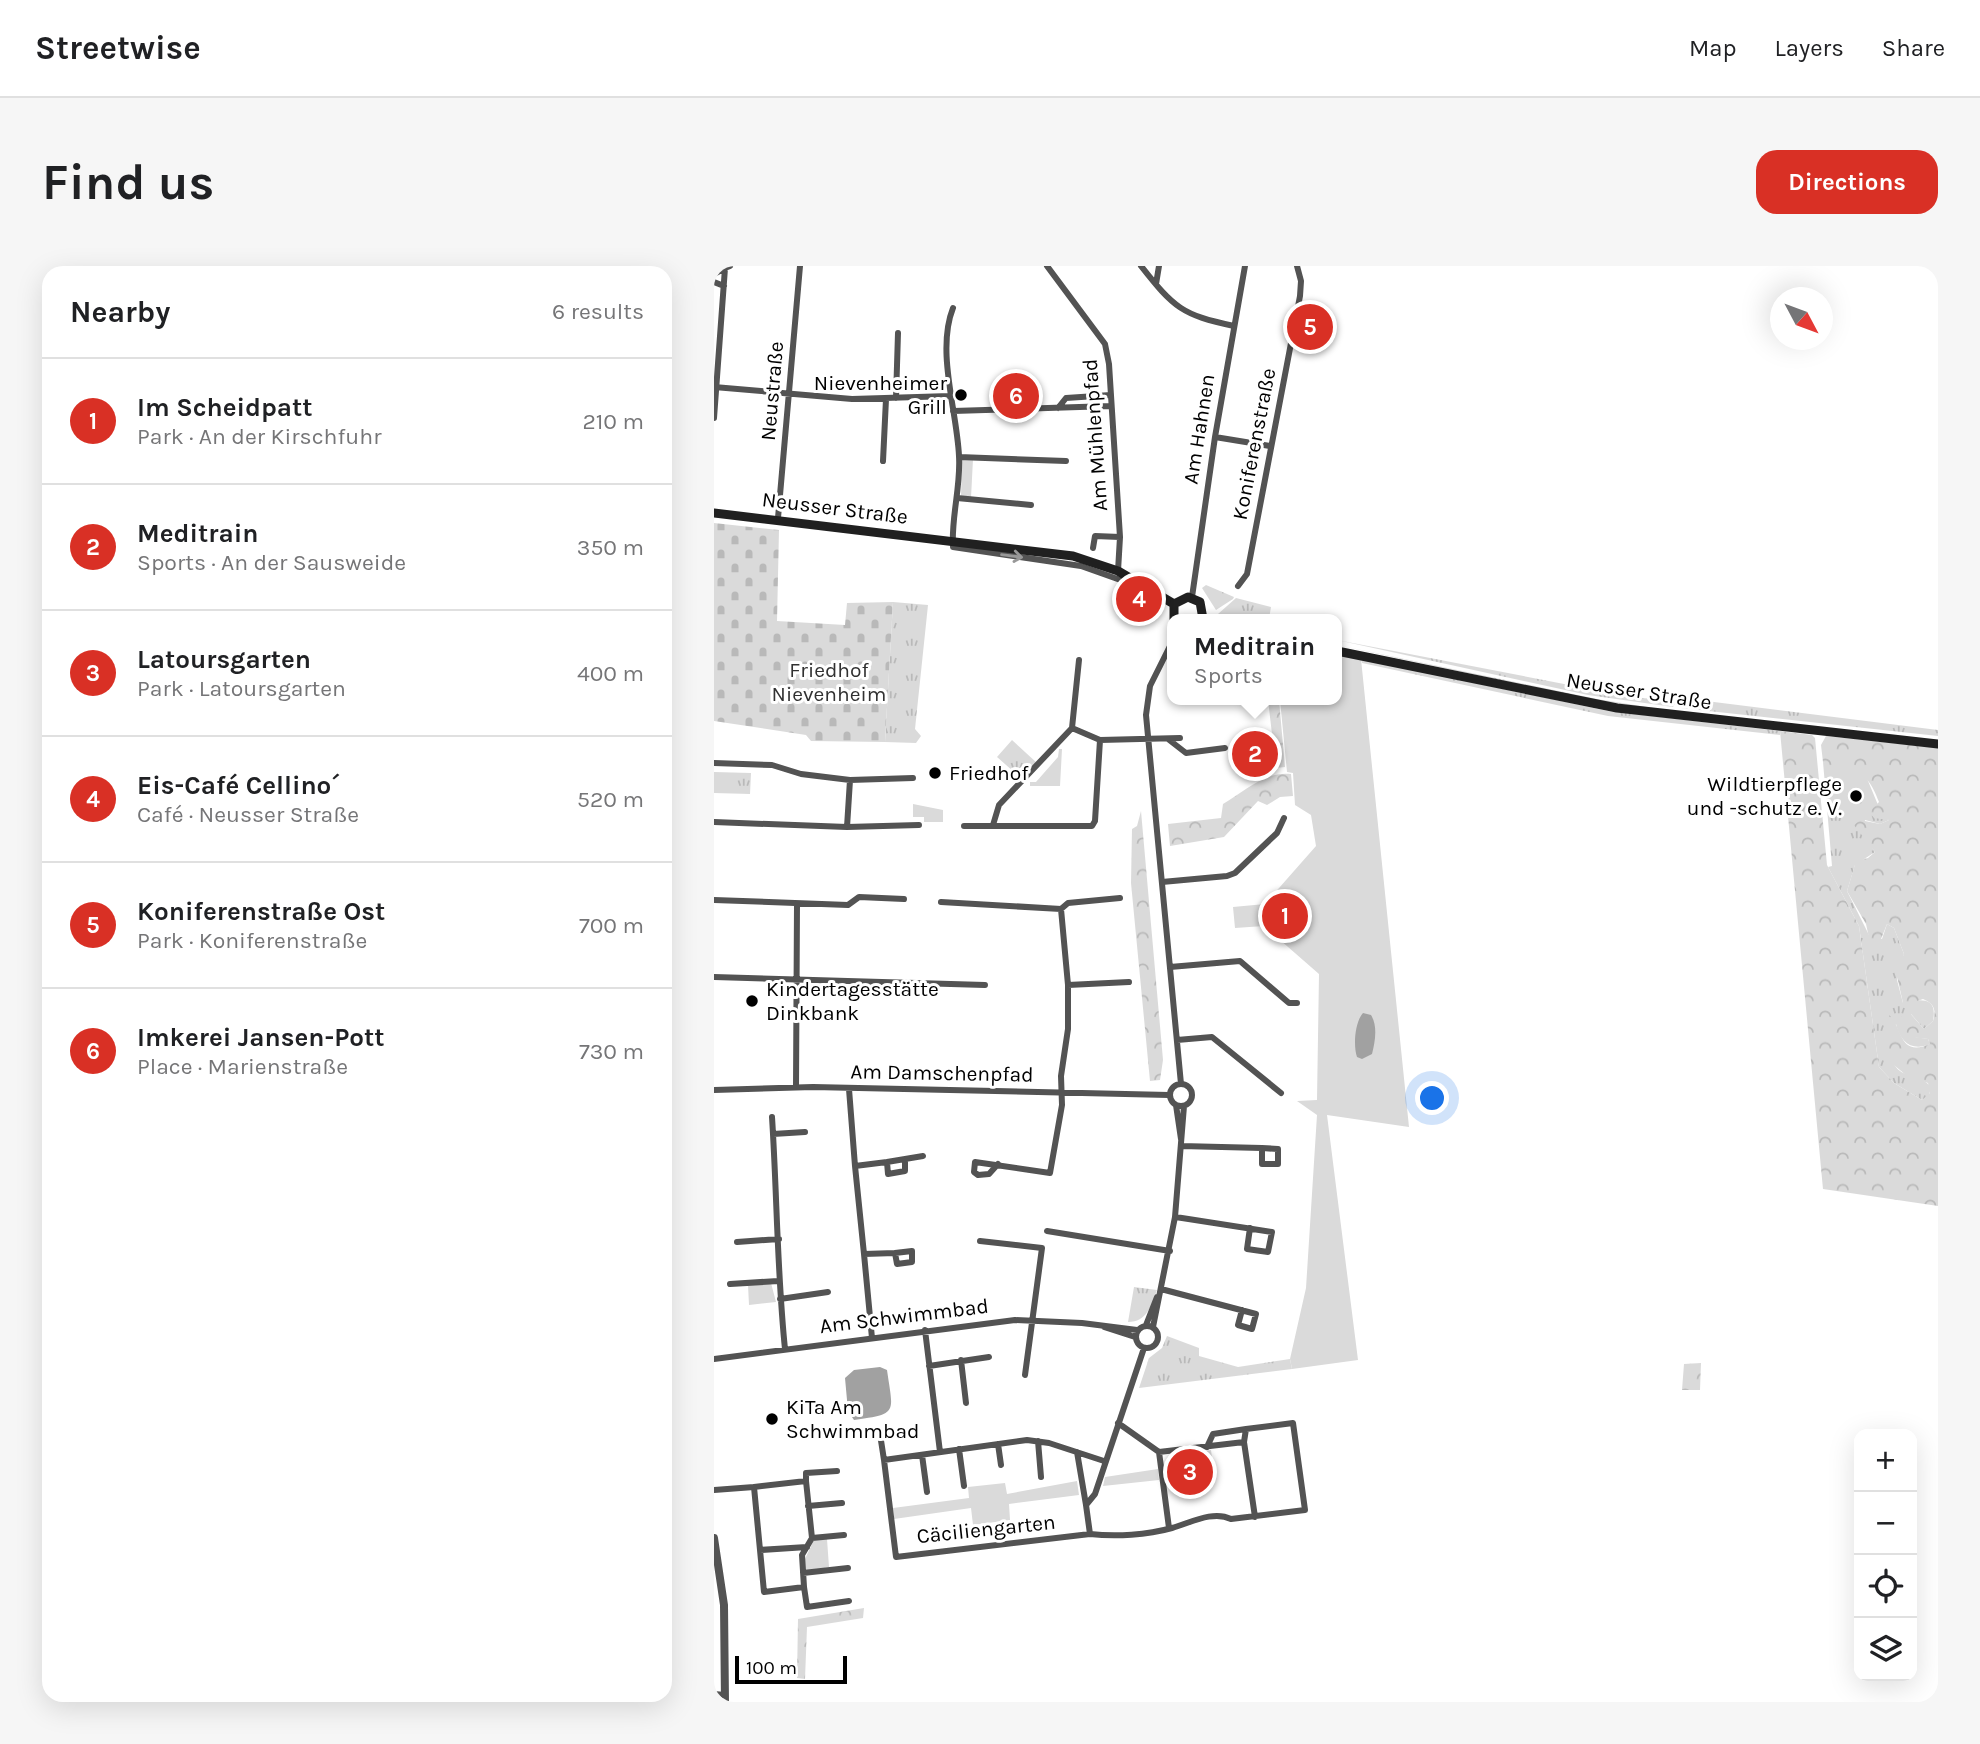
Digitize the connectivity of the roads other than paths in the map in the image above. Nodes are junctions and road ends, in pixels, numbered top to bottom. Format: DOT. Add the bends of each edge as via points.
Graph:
graph roads {
  1 [pos="800,266"];
  2 [pos="1047,266"];
  3 [pos="1141,266"];
  4 [pos="1159,266"];
  5 [pos="1245,266"];
  6 [pos="1297,266"];
  7 [pos="727,267"];
  8 [pos="714,274"];
  9 [pos="714,282"];
  10 [pos="1156,284"];
  11 [pos="724,286"];
  12 [pos="953,308"];
  13 [pos="1234,326"];
  14 [pos="898,332"];
  15 [pos="716,388"];
  16 [pos="790,394"];
  17 [pos="1111,395"];
  18 [pos="950,396"];
  19 [pos="1076,397"];
  20 [pos="896,398"];
  21 [pos="886,399"];
  22 [pos="1111,406"];
  23 [pos="1076,407"];
  24 [pos="1058,408"];
  25 [pos="953,411"];
  26 [pos="714,418"];
  27 [pos="1215,437"];
  28 [pos="1270,446"];
  29 [pos="959,457"];
  30 [pos="883,461"];
  31 [pos="1066,461"];
  32 [pos="957,498"];
  33 [pos="1031,505"];
  34 [pos="714,513"];
  35 [pos="778,518"];
  36 [pos="1120,537"];
  37 [pos="953,540"];
  38 [pos="1093,548"];
  39 [pos="1118,570"];
  40 [pos="1130,577"];
  41 [pos="1238,586"];
  42 [pos="1192,597"];
  43 [pos="1174,604"];
  44 [pos="1174,614"];
  45 [pos="1203,614"];
  46 [pos="1167,652"];
  47 [pos="1342,652"];
  48 [pos="1079,660"];
  49 [pos="1072,729"];
  50 [pos="1180,737"];
  51 [pos="1168,739"];
  52 [pos="1100,740"];
  53 [pos="1148,741"];
  54 [pos="1938,744"];
  55 [pos="1225,748"];
  56 [pos="714,762"];
  57 [pos="913,778"];
  58 [pos="850,780"];
  59 [pos="1284,818"];
  60 [pos="714,822"];
  61 [pos="919,825"];
  62 [pos="993,825"];
  63 [pos="964,826"];
  64 [pos="848,827"];
  65 [pos="1162,882"];
  66 [pos="1120,898"];
  67 [pos="904,899"];
  68 [pos="714,900"];
  69 [pos="941,902"];
  70 [pos="797,904"];
  71 [pos="1061,909"];
  72 [pos="1170,967"];
  73 [pos="714,977"];
  74 [pos="797,980"];
  75 [pos="1129,982"];
  76 [pos="985,985"];
  77 [pos="1068,985"];
  78 [pos="1297,1003"];
  79 [pos="1177,1040"];
  80 [pos="1181,1084"];
  81 [pos="796,1087"];
  82 [pos="849,1089"];
  83 [pos="714,1090"];
  84 [pos="1062,1093"];
  85 [pos="1281,1093"];
  86 [pos="1170,1095"];
  87 [pos="1176,1105"];
  88 [pos="1184,1106"];
  89 [pos="772,1117"];
  90 [pos="805,1132"];
  91 [pos="773,1134"];
  92 [pos="1181,1143"];
  93 [pos="1262,1149"];
  94 [pos="923,1156"];
  95 [pos="905,1160"];
  96 [pos="887,1162"];
  97 [pos="998,1164"];
  98 [pos="855,1166"];
  99 [pos="1175,1217"];
  100 [pos="1250,1228"];
  101 [pos="1048,1231"];
  102 [pos="779,1239"];
  103 [pos="980,1241"];
  104 [pos="737,1242"];
  105 [pos="1170,1251"];
  106 [pos="895,1253"];
  107 [pos="864,1254"];
  108 [pos="778,1281"];
  109 [pos="730,1284"];
  110 [pos="1161,1289"];
  111 [pos="828,1292"];
  112 [pos="780,1300"];
  113 [pos="1241,1310"];
  114 [pos="1032,1319"];
  115 [pos="1150,1326"];
  116 [pos="925,1330"];
  117 [pos="1136,1334"];
  118 [pos="872,1338"];
  119 [pos="1144,1348"];
  120 [pos="785,1349"];
  121 [pos="989,1357"];
  122 [pos="714,1359"];
  123 [pos="961,1360"];
  124 [pos="929,1366"];
  125 [pos="1026,1375"];
  126 [pos="966,1403"];
  127 [pos="1118,1423"];
  128 [pos="1246,1429"];
  129 [pos="880,1434"];
  130 [pos="1038,1441"];
  131 [pos="1244,1442"];
  132 [pos="998,1444"];
  133 [pos="1207,1447"];
  134 [pos="959,1449"];
  135 [pos="940,1452"];
  136 [pos="1077,1452"];
  137 [pos="1159,1452"];
  138 [pos="922,1455"];
  139 [pos="884,1460"];
  140 [pos="1104,1461"];
  141 [pos="1001,1465"];
  142 [pos="837,1471"];
  143 [pos="1041,1477"];
  144 [pos="806,1481"];
  145 [pos="964,1486"];
  146 [pos="754,1487"];
  147 [pos="714,1490"];
  148 [pos="927,1492"];
  149 [pos="842,1503"];
  150 [pos="1086,1505"];
  151 [pos="808,1506"];
  152 [pos="1255,1517"];
  153 [pos="1169,1528"];
  154 [pos="844,1535"];
  155 [pos="1090,1535"];
  156 [pos="714,1538"];
  157 [pos="812,1538"];
  158 [pos="807,1547"];
  159 [pos="760,1550"];
  160 [pos="848,1568"];
  161 [pos="803,1573"];
  162 [pos="804,1587"];
  163 [pos="849,1601"];
  164 [pos="714,1695"];
  165 [pos="725,1698"];
  1 -- 16 [label="street, Neustraße"];
  2 -- 17 [label="street, Am Mühlenpfad" via="1105,344"];
  3 -- 10 [label="street"];
  4 -- 10 [label="street"];
  5 -- 13 [label="street, Am Hahnen"];
  6 -- 28 [label="street, Koniferenstraße" via="1300,296"];
  7 -- 8 [label="street"];
  7 -- 11 [label="street"];
  9 -- 11 [label="street"];
  10 -- 13 [label="street" via="1193,317"];
  11 -- 15 [label="street"];
  12 -- 18 [label="street" via="947,323"];
  13 -- 27 [label="street, Am Hahnen"];
  14 -- 20 [label="street"];
  15 -- 16 [label="street"];
  15 -- 26 [label="street"];
  16 -- 21 [label="street"];
  16 -- 35 [label="street, Neustraße"];
  17 -- 19 [label="street"];
  17 -- 22 [label="street, Am Mühlenpfad"];
  18 -- 20 [label="street"];
  18 -- 25 [label="street"];
  19 -- 23 [label="street"];
  19 -- 24 [label="street" via="1066,398"];
  20 -- 21 [label="street"];
  21 -- 30 [label="street"];
  22 -- 23 [label="street"];
  22 -- 36 [label="street, Am Mühlenpfad"];
  23 -- 24 [label="street"];
  24 -- 25 [label="street"];
  25 -- 29 [label="street"];
  27 -- 28 [label="street"];
  27 -- 42 [label="street, Am Hahnen"];
  28 -- 41 [label="street, Koniferenstraße" via="1247,574"];
  29 -- 31 [label="street"];
  29 -- 32 [label="street"];
  32 -- 33 [label="street"];
  32 -- 37 [label="street"];
  34 -- 35 [label="main road, Neusser Straße"];
  35 -- 37 [label="main road, Neusser Straße"];
  36 -- 38 [label="street, Am Mühlenpfad" via="1096,536"];
  36 -- 39 [label="street, Am Mühlenpfad"];
  37 -- 39 [label="main road, Neusser Straße" via="1073,556"];
  37 -- 40 [label="street, Neusser Straße, one-way" via="954,548 1081,566 1126,582"];
  39 -- 40 [label="main road, Neusser Straße"];
  40 -- 43 [label="main road, Neusser Straße"];
  42 -- 43 [label="main road"];
  42 -- 45 [label="main road" via="1203,607"];
  43 -- 44 [label="main road"];
  46 -- 53 [label="street" via="1150,685"];
  47 -- 54 [label="main road, Neusser Straße" via="1617,708"];
  48 -- 49 [label="street"];
  49 -- 52 [label="street"];
  49 -- 62 [label="street" via="999,805"];
  50 -- 51 [label="street"];
  51 -- 53 [label="street"];
  51 -- 55 [label="street" via="1186,753"];
  52 -- 53 [label="street"];
  52 -- 62 [label="street" via="1092,827"];
  53 -- 65 [label="street"];
  56 -- 58 [label="street" via="772,765"];
  57 -- 58 [label="street"];
  58 -- 64 [label="street"];
  59 -- 65 [label="street" via="1277,834 1235,873"];
  60 -- 64 [label="street"];
  61 -- 64 [label="street"];
  62 -- 63 [label="street"];
  65 -- 72 [label="street"];
  66 -- 71 [label="street" via="1068,903"];
  67 -- 70 [label="street" via="859,897 848,905"];
  68 -- 70 [label="street"];
  69 -- 71 [label="street"];
  70 -- 74 [label="street"];
  71 -- 77 [label="street"];
  72 -- 78 [label="street" via="1240,961 1289,1003"];
  72 -- 79 [label="street"];
  73 -- 74 [label="street"];
  74 -- 76 [label="street"];
  74 -- 81 [label="street"];
  75 -- 77 [label="street"];
  77 -- 84 [label="street"];
  79 -- 80 [label="street"];
  79 -- 85 [label="street" via="1212,1037"];
  80 -- 86 [label="street" via="1172,1088"];
  80 -- 88 [label="street" via="1192,1092"];
  81 -- 82 [label="street, Am Damschenpfad"];
  81 -- 83 [label="street, Am Damschenpfad"];
  82 -- 84 [label="street, Am Damschenpfad"];
  82 -- 98 [label="street"];
  84 -- 86 [label="street, Am Damschenpfad"];
  84 -- 97 [label="street" via="1050,1173"];
  86 -- 87 [label="street"];
  87 -- 88 [label="street"];
  87 -- 92 [label="street"];
  88 -- 92 [label="street"];
  89 -- 91 [label="street"];
  90 -- 91 [label="street"];
  91 -- 102 [label="street"];
  92 -- 93 [label="street"];
  92 -- 99 [label="street"];
  94 -- 95 [label="street"];
  95 -- 96 [label="street"];
  95 -- 96 [label="street" via="905,1171 888,1174"];
  96 -- 98 [label="street"];
  98 -- 107 [label="street"];
  99 -- 100 [label="street"];
  99 -- 105 [label="street"];
  100 -- 100 [label="street" via="1272,1231 1268,1252 1247,1249"];
  101 -- 105 [label="street"];
  102 -- 104 [label="street"];
  102 -- 108 [label="street"];
  103 -- 114 [label="street" via="1042,1248"];
  105 -- 110 [label="street"];
  106 -- 107 [label="street"];
  107 -- 118 [label="street"];
  108 -- 109 [label="street"];
  108 -- 112 [label="street"];
  110 -- 113 [label="street"];
  110 -- 115 [label="street"];
  111 -- 112 [label="street"];
  112 -- 120 [label="street"];
  114 -- 116 [label="street, Am Schwimmbad"];
  114 -- 117 [label="street, Am Schwimmbad" via="1099,1325"];
  114 -- 125 [label="street"];
  115 -- 117 [label="street"];
  115 -- 119 [label="street" via="1158,1334 1157,1341"];
  116 -- 118 [label="street, Am Schwimmbad"];
  116 -- 124 [label="street"];
  117 -- 119 [label="street"];
  118 -- 120 [label="street, Am Schwimmbad"];
  119 -- 127 [label="street"];
  120 -- 122 [label="street, Am Schwimmbad"];
  121 -- 123 [label="street"];
  123 -- 124 [label="street"];
  123 -- 126 [label="street"];
  124 -- 135 [label="street"];
  127 -- 137 [label="street"];
  127 -- 140 [label="street"];
  128 -- 131 [label="street"];
  128 -- 133 [label="street" via="1216,1433"];
  128 -- 152 [label="street" via="1293,1423 1305,1510"];
  129 -- 139 [label="street"];
  130 -- 132 [label="street"];
  130 -- 136 [label="street"];
  130 -- 143 [label="street"];
  131 -- 133 [label="street"];
  131 -- 152 [label="street"];
  132 -- 134 [label="street"];
  132 -- 141 [label="street"];
  133 -- 137 [label="street"];
  134 -- 135 [label="street"];
  134 -- 145 [label="street"];
  135 -- 138 [label="street"];
  136 -- 140 [label="street"];
  136 -- 150 [label="street"];
  137 -- 153 [label="street"];
  138 -- 139 [label="street"];
  138 -- 148 [label="street, Cäciliengarten"];
  139 -- 155 [label="street, Cäciliengarten" via="896,1557"];
  140 -- 150 [label="street" via="1095,1494"];
  142 -- 144 [label="street" via="806,1473"];
  144 -- 146 [label="street"];
  144 -- 151 [label="street"];
  146 -- 147 [label="street"];
  146 -- 159 [label="street"];
  149 -- 151 [label="street"];
  150 -- 155 [label="street"];
  151 -- 157 [label="street"];
  152 -- 153 [label="street" via="1224,1516"];
  153 -- 155 [label="street"];
  154 -- 157 [label="street"];
  156 -- 165 [label="street" via="724,1605"];
  157 -- 158 [label="street"];
  158 -- 159 [label="street"];
  158 -- 161 [label="street" via="802,1555"];
  159 -- 162 [label="street" via="764,1592"];
  160 -- 161 [label="street"];
  161 -- 162 [label="street"];
  162 -- 163 [label="street" via="807,1606"];
  164 -- 165 [label="street"];
}
